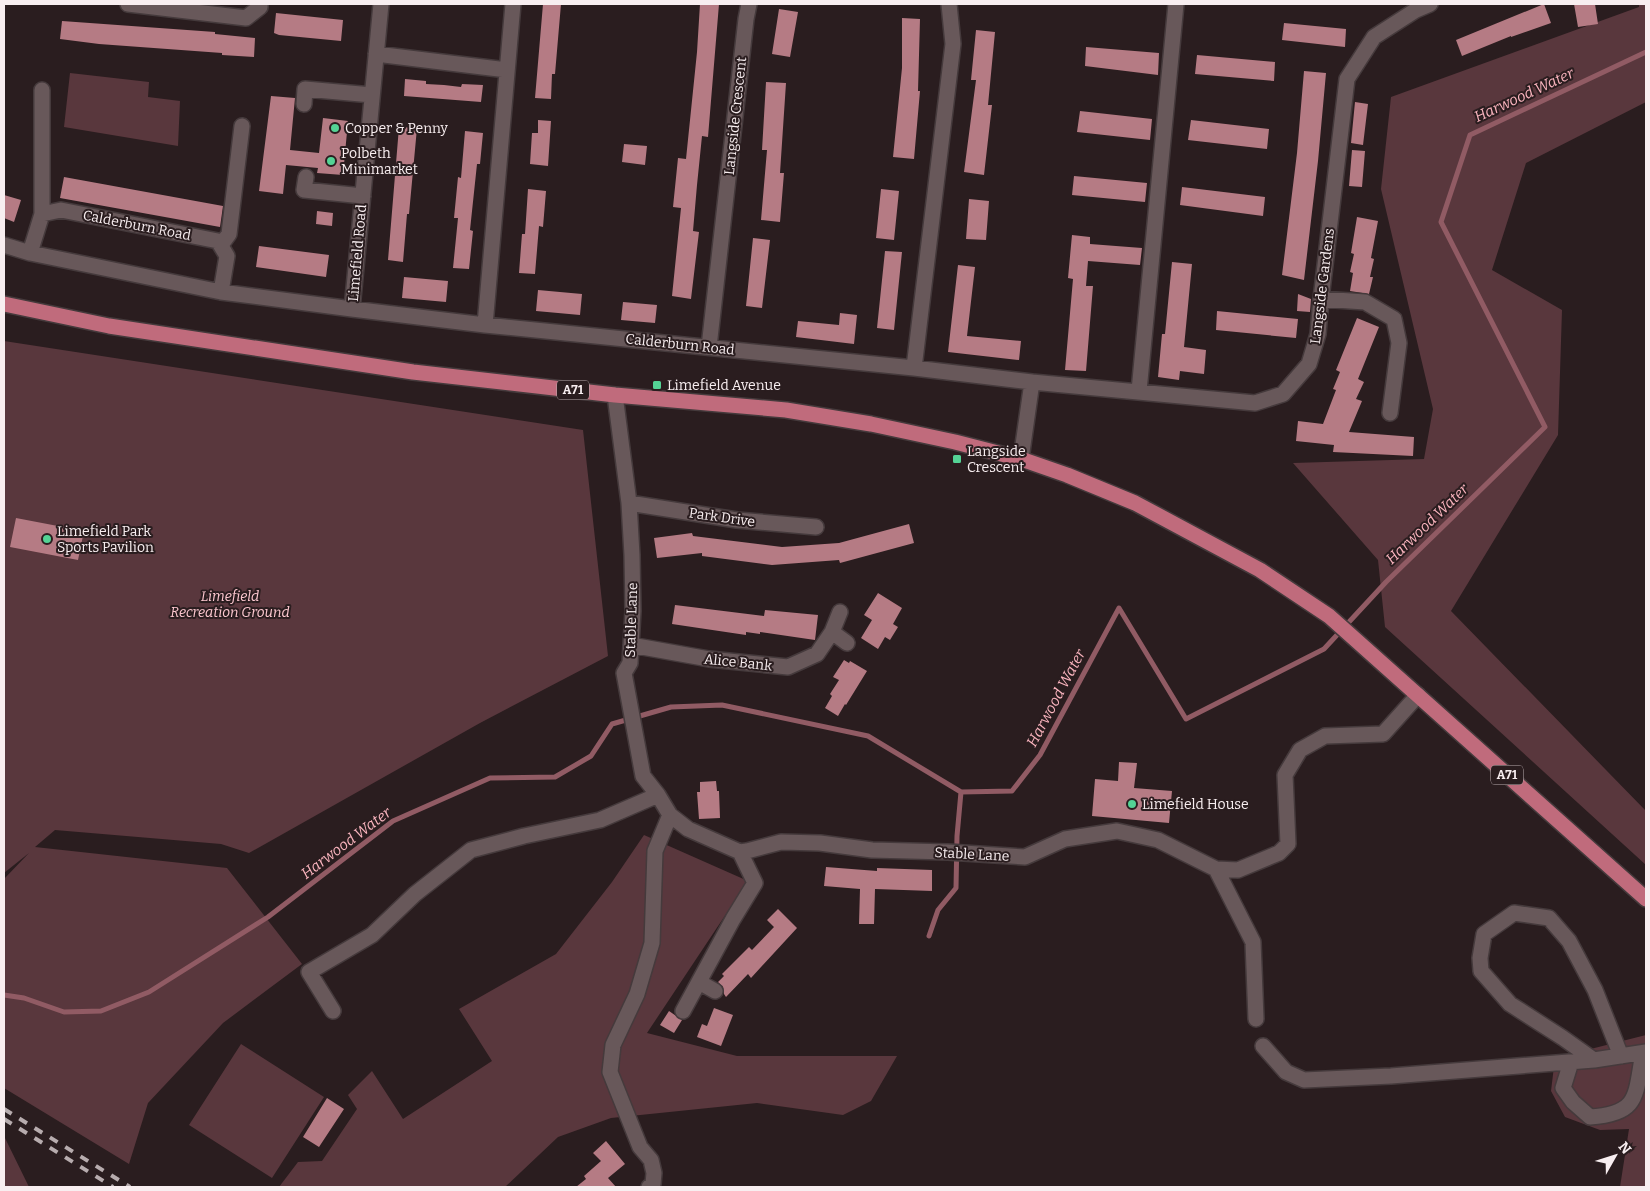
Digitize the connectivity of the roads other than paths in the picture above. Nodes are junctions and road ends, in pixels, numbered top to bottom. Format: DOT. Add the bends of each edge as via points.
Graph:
graph roads {
  1 [pos="128,4"];
  2 [pos="260,4"];
  3 [pos="381,4"];
  4 [pos="513,4"];
  5 [pos="749,4"];
  6 [pos="949,4"];
  7 [pos="1176,4"];
  8 [pos="1430,4"];
  9 [pos="376,54"];
  10 [pos="507,70"];
  11 [pos="42,90"];
  12 [pos="372,95"];
  13 [pos="304,104"];
  14 [pos="242,126"];
  15 [pos="306,177"];
  16 [pos="363,196"];
  17 [pos="42,214"];
  18 [pos="4,245"];
  19 [pos="221,245"];
  20 [pos="30,253"];
  21 [pos="221,292"];
  22 [pos="1321,299"];
  23 [pos="4,304"];
  24 [pos="352,309"];
  25 [pos="485,324"];
  26 [pos="709,347"];
  27 [pos="914,368"];
  28 [pos="1032,382"];
  29 [pos="1139,391"];
  30 [pos="615,395"];
  31 [pos="1390,413"];
  32 [pos="1021,459"];
  33 [pos="629,504"];
  34 [pos="816,527"];
  35 [pos="840,612"];
  36 [pos="832,632"];
  37 [pos="847,643"];
  38 [pos="631,645"];
  39 [pos="1418,695"];
  40 [pos="658,795"];
  41 [pos="670,815"];
  42 [pos="740,852"];
  43 [pos="1216,869"];
  44 [pos="1646,899"];
  45 [pos="699,982"];
  46 [pos="715,991"];
  47 [pos="333,1011"];
  48 [pos="683,1011"];
  49 [pos="1256,1019"];
  50 [pos="1263,1046"];
  51 [pos="1644,1052"];
  52 [pos="1621,1056"];
  53 [pos="1594,1060"];
  54 [pos="1571,1062"];
  55 [pos="653,1186"];
  1 -- 2 [label="street" via="246,18"];
  3 -- 9 [label="street, Limefield Road"];
  4 -- 10 [label="street"];
  5 -- 26 [label="street, Langside Crescent"];
  6 -- 27 [label="street" via="953,44"];
  7 -- 29 [label="street"];
  8 -- 22 [label="street, Langside Gardens" via="1374,37 1347,78"];
  9 -- 10 [label="street"];
  9 -- 12 [label="street, Limefield Road"];
  10 -- 25 [label="street"];
  11 -- 17 [label="street"];
  12 -- 13 [label="street" via="305,89"];
  12 -- 16 [label="street, Limefield Road"];
  14 -- 19 [label="street" via="229,234"];
  15 -- 16 [label="street, Limefield Road" via="304,190"];
  16 -- 24 [label="street, Limefield Road"];
  17 -- 19 [label="street, Calderburn Road" via="61,210 218,241"];
  17 -- 20 [label="street"];
  18 -- 20 [label="street, Calderburn Road"];
  19 -- 21 [label="street" via="227,256"];
  20 -- 21 [label="street, Calderburn Road"];
  21 -- 24 [label="street, Calderburn Road"];
  22 -- 29 [label="street, Langside Gardens" via="1318,334 1309,364 1283,394 1255,402"];
  22 -- 31 [label="street" via="1365,302 1394,319 1399,344"];
  23 -- 30 [label="main road, A71" via="109,326 241,347 413,372"];
  24 -- 25 [label="street, Calderburn Road"];
  25 -- 26 [label="street, Calderburn Road"];
  26 -- 27 [label="street, Calderburn Road"];
  27 -- 28 [label="street, Calderburn Road"];
  28 -- 29 [label="street, Calderburn Road"];
  28 -- 32 [label="street"];
  30 -- 32 [label="main road, A71" via="786,410 890,428"];
  30 -- 33 [label="street, Stable Lane"];
  32 -- 39 [label="main road, A71" via="1135,503 1260,570 1329,616"];
  33 -- 34 [label="street, Park Drive" via="737,520"];
  33 -- 38 [label="street, Stable Lane" via="633,601"];
  35 -- 36 [label="street, Alice Bank"];
  36 -- 37 [label="street"];
  36 -- 38 [label="street, Alice Bank" via="817,654 788,667 709,659"];
  38 -- 40 [label="street, Stable Lane" via="630,663 624,673 643,776"];
  39 -- 43 [label="street" via="1383,734 1325,736 1300,750 1285,775 1288,844 1279,853 1238,870"];
  39 -- 44 [label="main road, A71"];
  40 -- 41 [label="street, Stable Lane"];
  40 -- 47 [label="street" via="600,820 470,850 415,894 372,935 309,972"];
  41 -- 42 [label="street, Stable Lane" via="688,828"];
  41 -- 55 [label="street" via="654,851 652,943 637,994 613,1045 610,1072 640,1146 651,1160"];
  42 -- 43 [label="street, Stable Lane" via="781,842 1025,857 1066,839 1117,831 1158,840"];
  42 -- 45 [label="street" via="755,883"];
  43 -- 49 [label="street" via="1254,942"];
  45 -- 46 [label="street"];
  45 -- 48 [label="street"];
  50 -- 54 [label="street" via="1286,1072 1304,1080"];
  51 -- 52 [label="street"];
  51 -- 54 [label="street" via="1635,1097 1622,1111 1608,1116 1590,1117 1563,1088"];
  52 -- 53 [label="street"];
  52 -- 53 [label="street" via="1595,990 1569,941 1549,918 1514,913 1484,934 1481,971 1510,1004"];
  53 -- 54 [label="street"];
}
